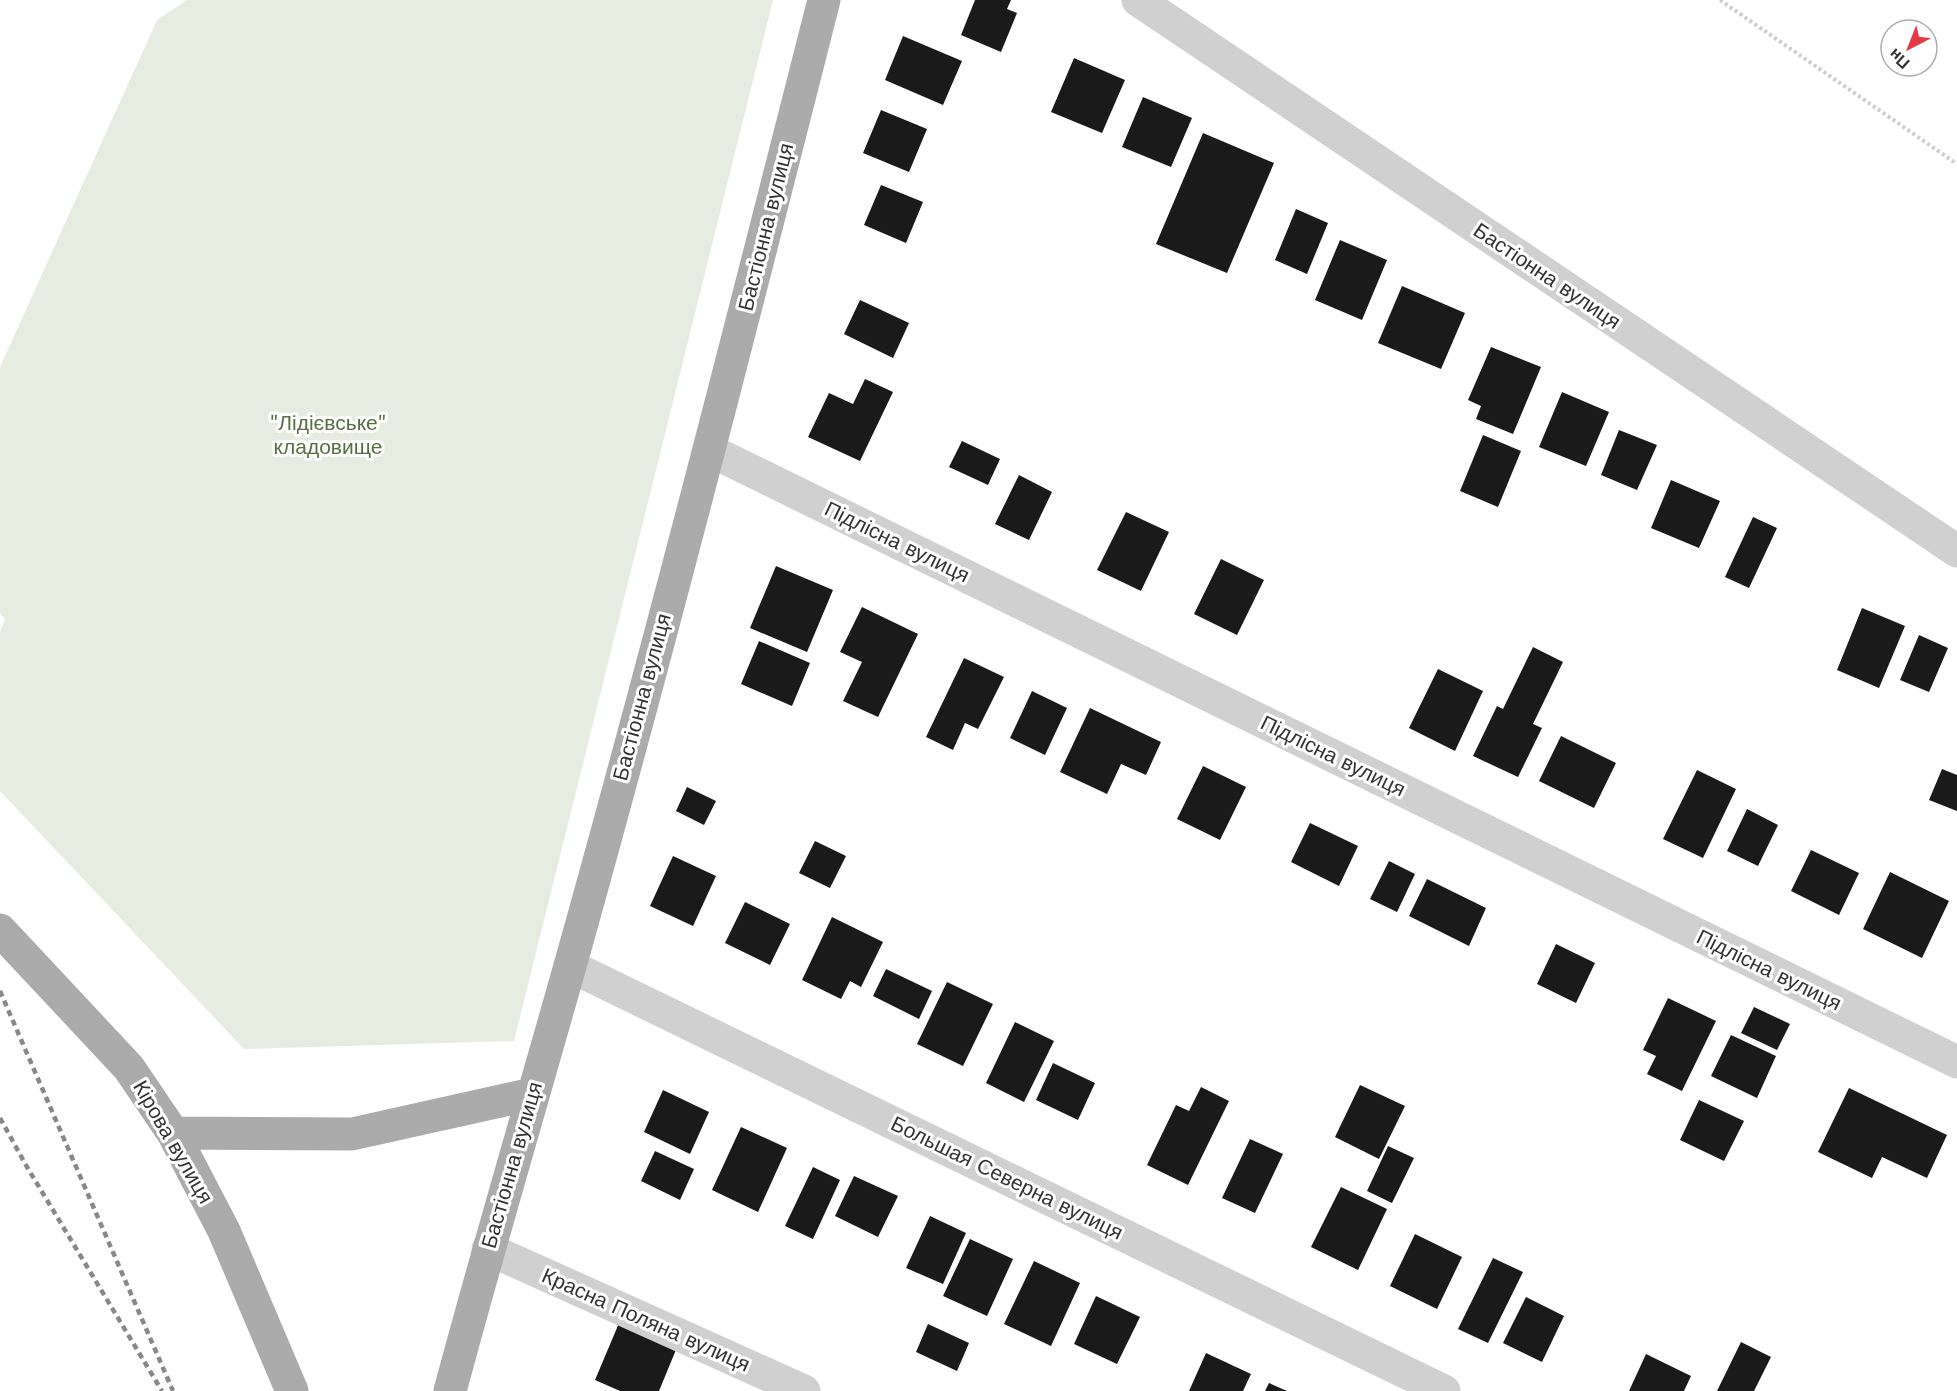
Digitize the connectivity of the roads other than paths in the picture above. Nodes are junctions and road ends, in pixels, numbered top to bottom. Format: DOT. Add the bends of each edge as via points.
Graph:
graph roads {
  1 [pos="824,0"];
  2 [pos="1138,0"];
  3 [pos="709,450"];
  4 [pos="1957,551"];
  5 [pos="0,930"];
  6 [pos="570,966"];
  7 [pos="1957,1062"];
  8 [pos="532,1094"];
  9 [pos="173,1132"];
  10 [pos="488,1249"];
  11 [pos="292,1391"];
  12 [pos="450,1391"];
  13 [pos="804,1391"];
  14 [pos="1444,1391"];
  1 -- 3 [label="main road, Бастіонна вулиця"];
  2 -- 4 [label="street, Бастіонна вулиця"];
  3 -- 6 [label="main road, Бастіонна вулиця"];
  3 -- 7 [label="street, Підлісна вулиця"];
  5 -- 9 [label="main road, Кірова вулиця" via="129,1068"];
  6 -- 8 [label="main road, Бастіонна вулиця"];
  6 -- 14 [label="street, Большая Северна вулиця"];
  8 -- 9 [label="main road" via="352,1134"];
  8 -- 10 [label="main road, Бастіонна вулиця"];
  9 -- 11 [label="main road, Кірова вулиця" via="224,1231"];
  10 -- 12 [label="main road, Бастіонна вулиця"];
  10 -- 13 [label="street, Красна Поляна вулиця"];
}
